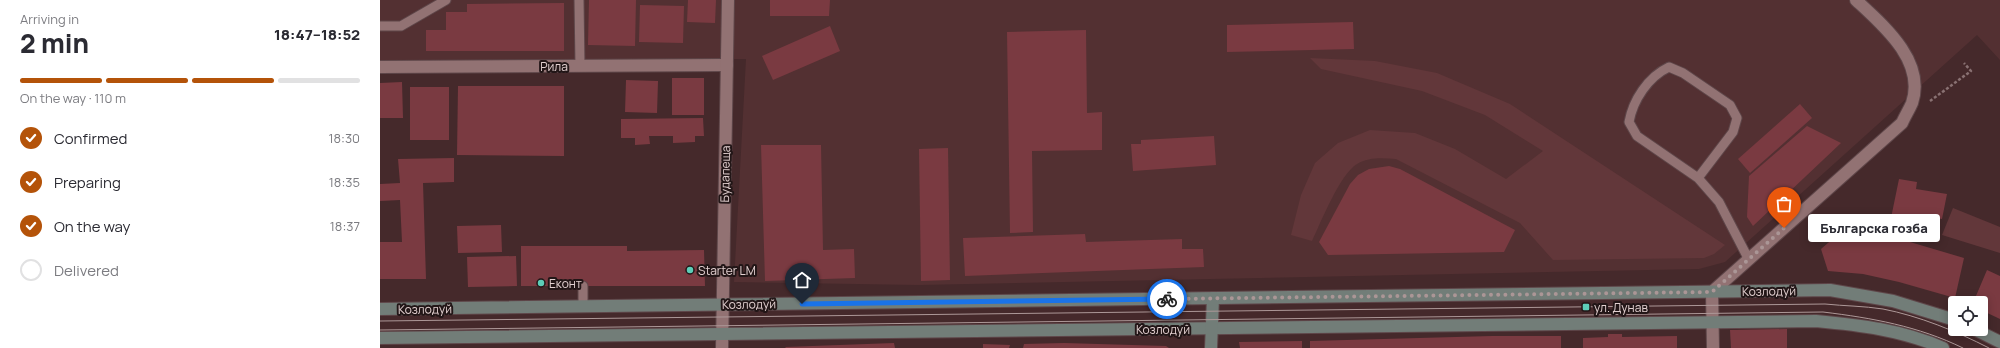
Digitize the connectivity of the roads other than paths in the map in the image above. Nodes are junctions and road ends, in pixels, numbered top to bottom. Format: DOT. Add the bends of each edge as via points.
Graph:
graph roads {
  1 [pos="446,0"];
  2 [pos="579,0"];
  3 [pos="728,0"];
  4 [pos="1856,0"];
  5 [pos="380,26"];
  6 [pos="727,65"];
  7 [pos="580,66"];
  8 [pos="380,67"];
  9 [pos="1698,178"];
  10 [pos="1749,260"];
  11 [pos="583,286"];
  12 [pos="1712,292"];
  13 [pos="1213,298"];
  14 [pos="723,305"];
  15 [pos="583,307"];
  16 [pos="380,309"];
  17 [pos="1948,318"];
  18 [pos="1712,323"];
  19 [pos="1213,329"];
  20 [pos="723,334"];
  21 [pos="1988,336"];
  22 [pos="380,338"];
  23 [pos="2000,342"];
  24 [pos="722,348"];
  25 [pos="1211,348"];
  26 [pos="1713,348"];
  27 [pos="1943,348"];
  1 -- 5 [label="lane" via="401,26"];
  2 -- 7 [label="lane"];
  3 -- 6 [label="street, Будапеща"];
  4 -- 10 [label="street" via="1894,38 1910,62 1914,84 1912,102 1902,123"];
  6 -- 7 [label="street, Рила"];
  6 -- 14 [label="street, Будапеща"];
  7 -- 8 [label="street, Рила"];
  9 -- 9 [label="lane" via="1637,136 1629,122 1632,107 1656,74 1669,67 1683,73 1730,105 1737,118 1733,132"];
  9 -- 10 [label="lane" via="1719,202"];
  10 -- 12 [label="street"];
  11 -- 15 [label="lane"];
  12 -- 13 [label="main road, Козлодуй"];
  12 -- 17 [label="main road, Козлодуй" via="1830,290 1892,301"];
  12 -- 18 [label="street"];
  13 -- 14 [label="main road, Козлодуй"];
  13 -- 19 [label="main road"];
  14 -- 15 [label="main road, Козлодуй"];
  14 -- 20 [label="street, Будапеща"];
  15 -- 16 [label="main road, Козлодуй"];
  18 -- 19 [label="main road, Козлодуй"];
  18 -- 26 [label="street"];
  18 -- 27 [label="main road, Козлодуй" via="1816,321 1855,324 1895,332"];
  19 -- 20 [label="main road, Козлодуй"];
  19 -- 25 [label="main road"];
  20 -- 22 [label="main road, Козлодуй"];
  20 -- 24 [label="street, Будапеща"];
  21 -- 23 [label="main road"];
}
